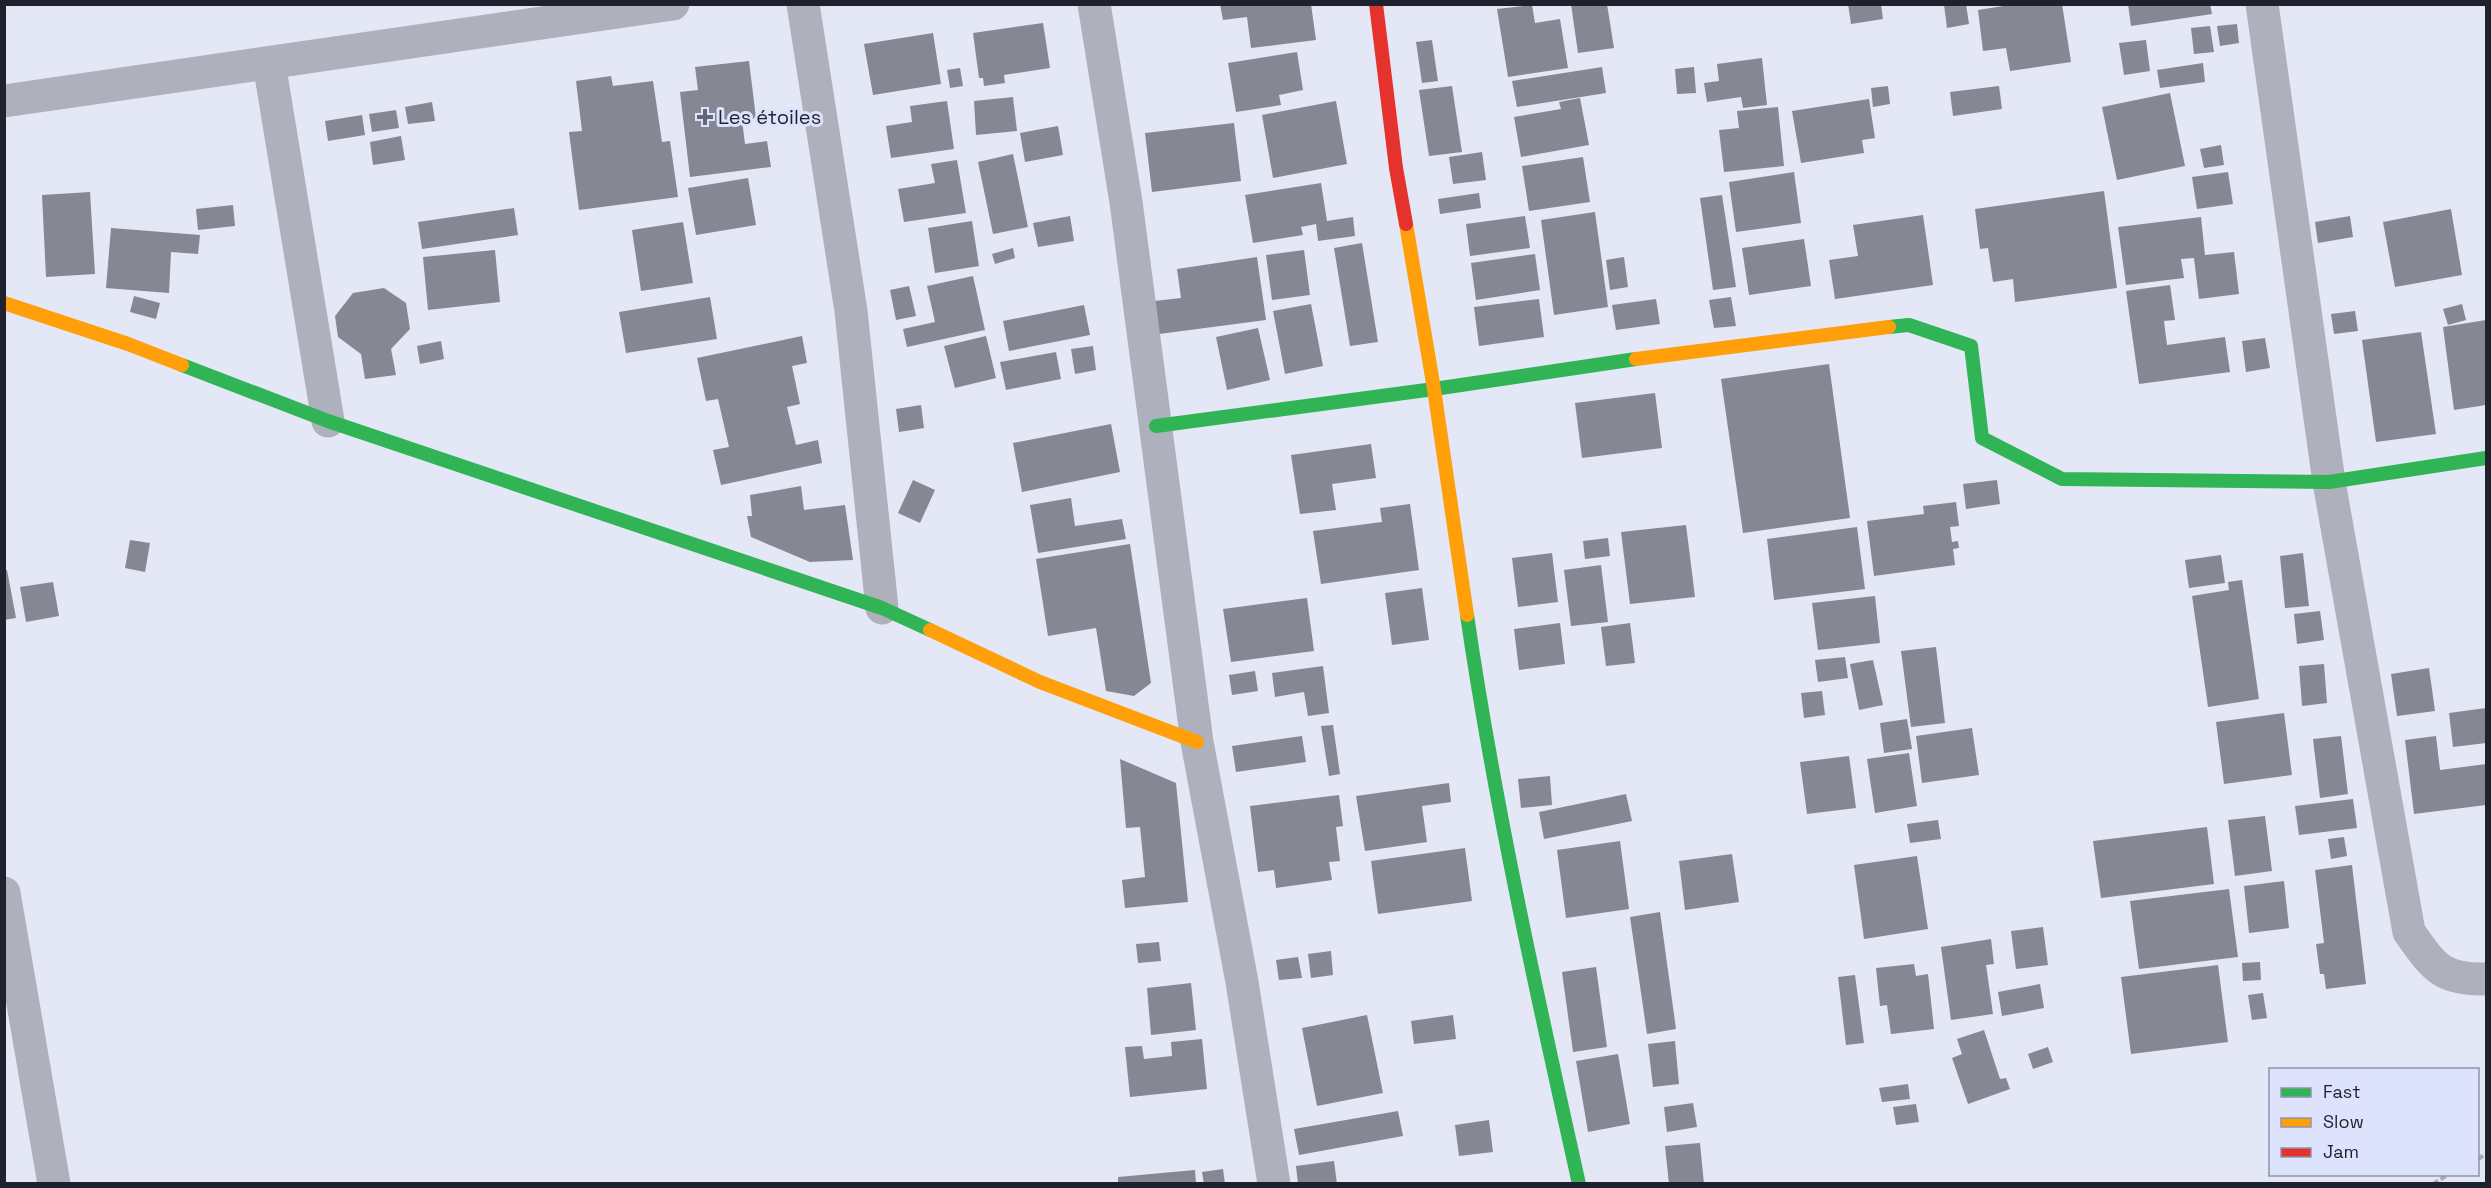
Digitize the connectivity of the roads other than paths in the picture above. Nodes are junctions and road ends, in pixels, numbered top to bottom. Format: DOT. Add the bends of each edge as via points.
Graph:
graph roads {
  1 [pos="674,4"];
  2 [pos="803,4"];
  3 [pos="1094,4"];
  4 [pos="1376,4"];
  5 [pos="2262,4"];
  6 [pos="269,63"];
  7 [pos="4,101"];
  8 [pos="4,303"];
  9 [pos="1434,389"];
  10 [pos="328,421"];
  11 [pos="1156,426"];
  12 [pos="2487,458"];
  13 [pos="2329,482"];
  14 [pos="882,608"];
  15 [pos="1197,742"];
  16 [pos="4,893"];
  17 [pos="2487,979"];
  18 [pos="54,1184"];
  19 [pos="1274,1184"];
  20 [pos="1579,1184"];
  1 -- 6 [label="street"];
  2 -- 14 [label="street" via="851,311"];
  3 -- 11 [label="street"];
  4 -- 9 [label="street" via="1396,168"];
  5 -- 13 [label="street"];
  6 -- 7 [label="street"];
  6 -- 10 [label="street"];
  8 -- 10 [label="street" via="128,344"];
  9 -- 11 [label="street"];
  9 -- 13 [label="street" via="1634,359 1909,325 1971,346 1982,438 2062,479"];
  9 -- 20 [label="street" via="1482,709 1522,925"];
  10 -- 14 [label="street"];
  11 -- 15 [label="street"];
  12 -- 13 [label="street"];
  13 -- 17 [label="street" via="2409,932 2433,966 2463,980"];
  14 -- 15 [label="street" via="1040,682"];
  15 -- 19 [label="street" via="1242,982"];
  16 -- 18 [label="street"];
}
